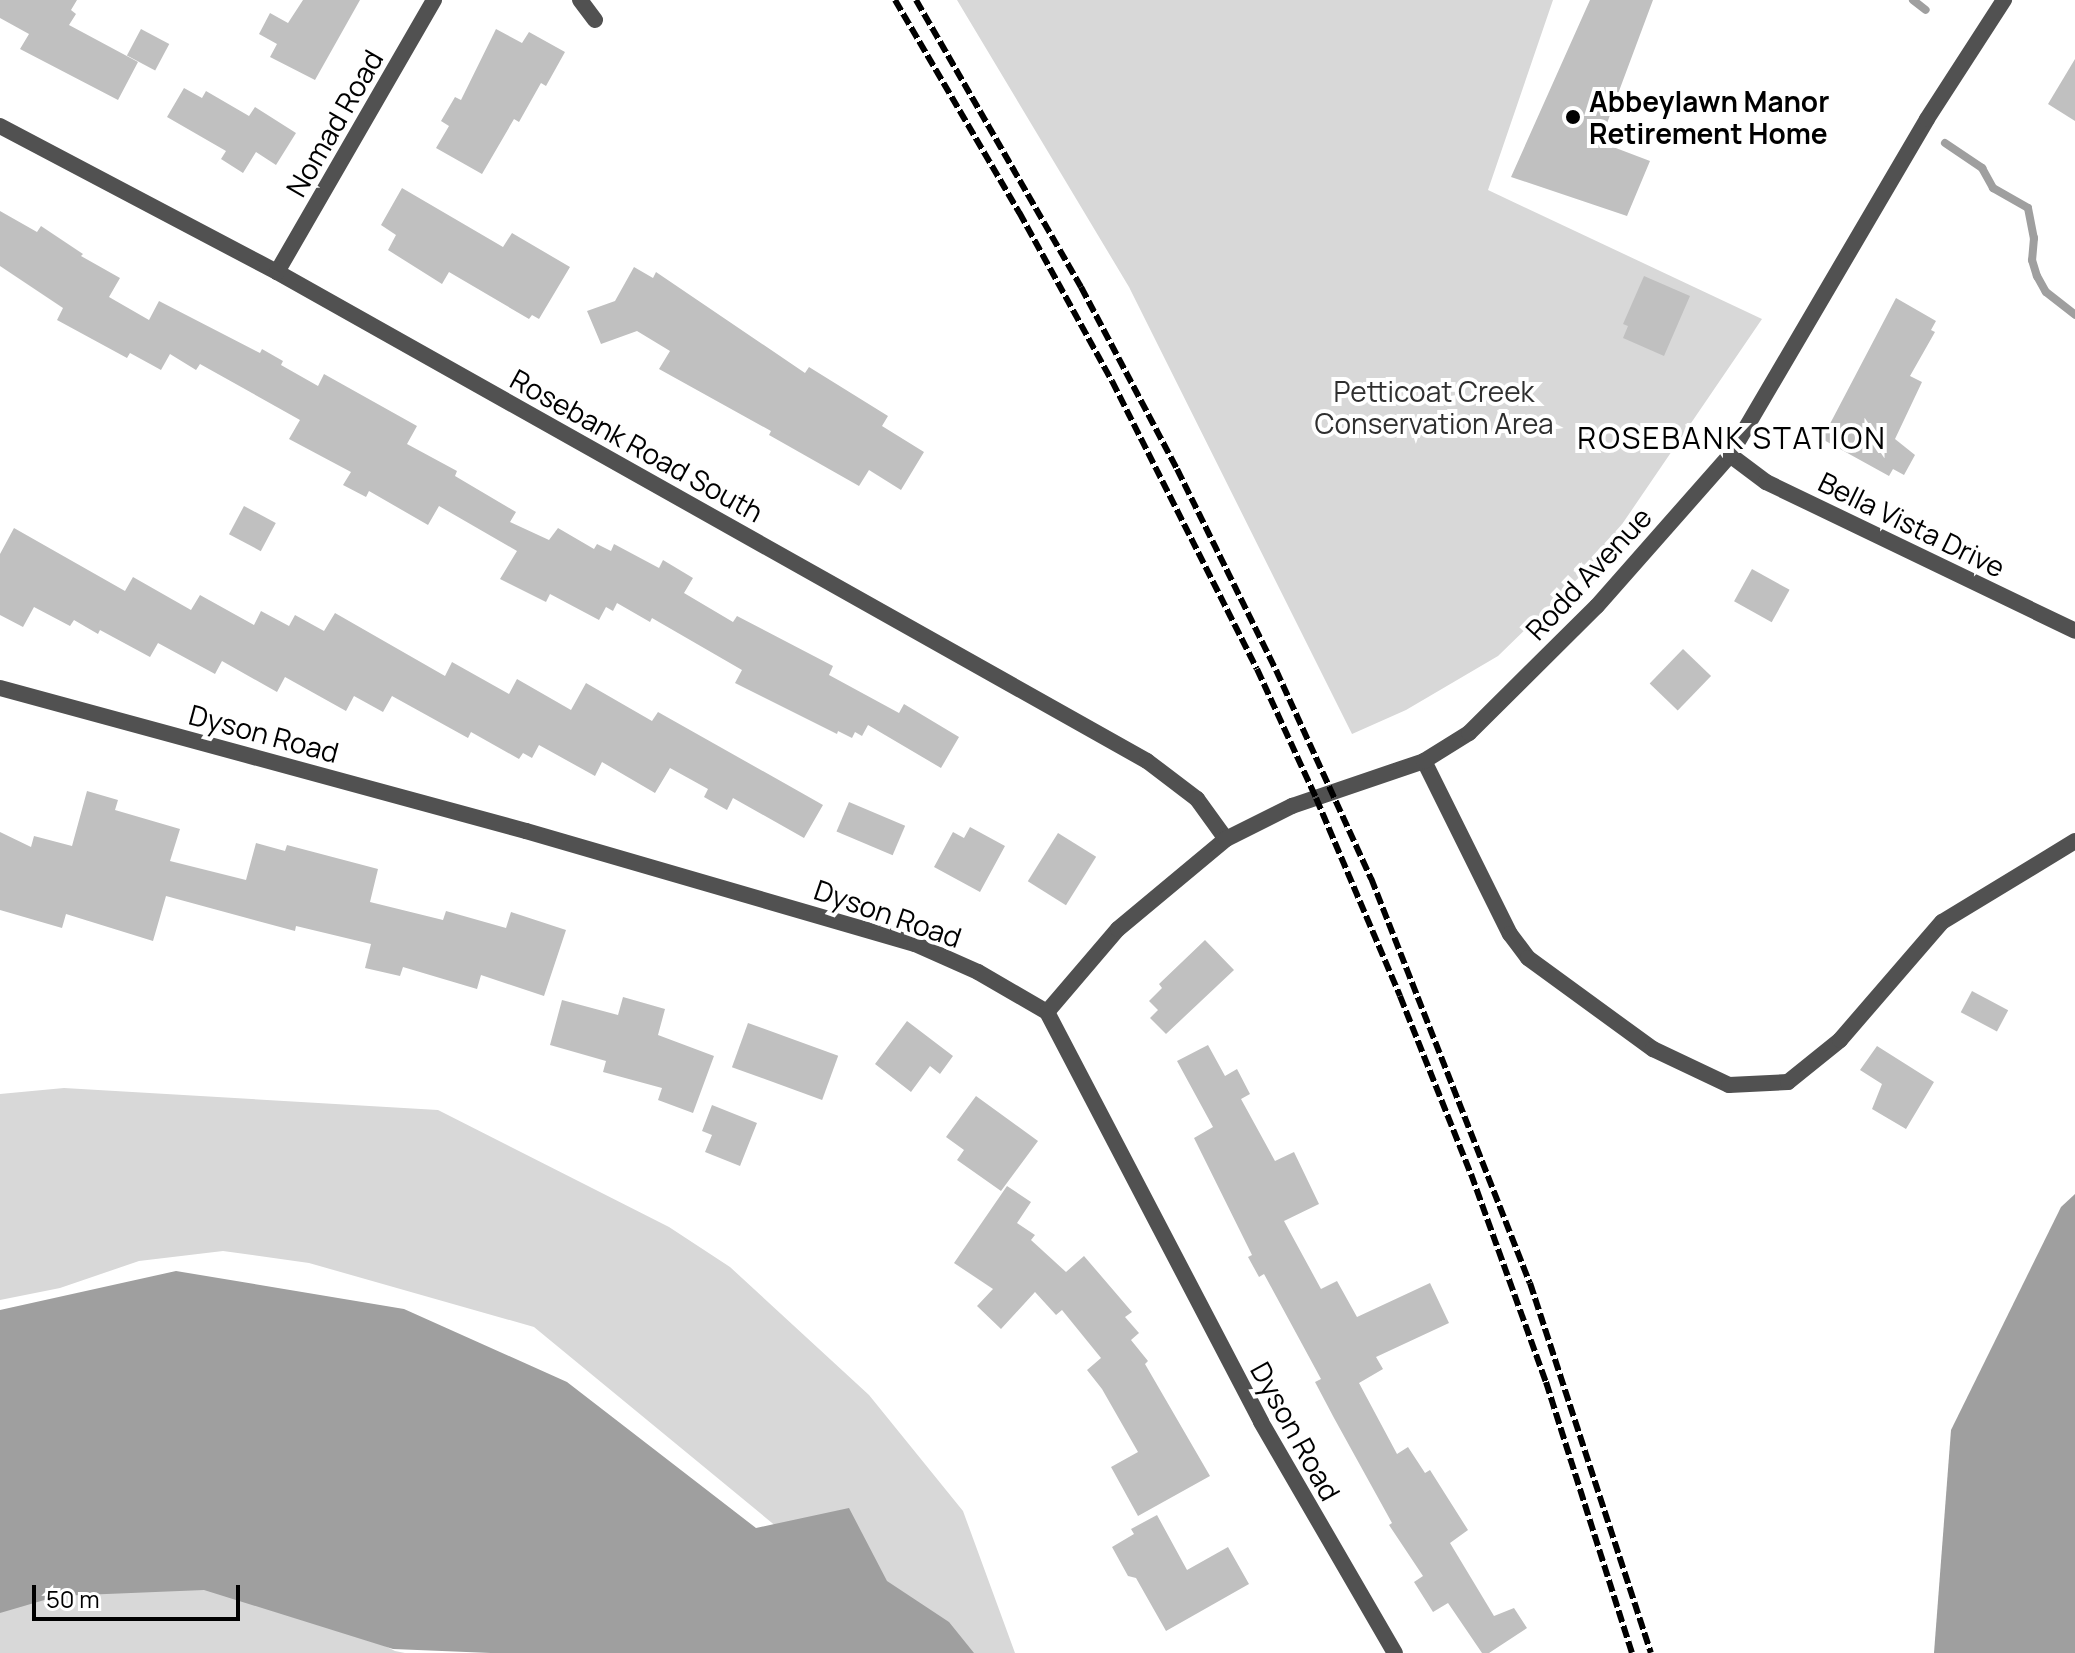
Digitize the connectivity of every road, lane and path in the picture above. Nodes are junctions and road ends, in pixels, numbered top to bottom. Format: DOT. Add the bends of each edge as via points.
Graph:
graph roads {
  1 [pos="434,0"];
  2 [pos="580,0"];
  3 [pos="2004,0"];
  4 [pos="595,20"];
  5 [pos="0,126"];
  6 [pos="277,272"];
  7 [pos="1730,455"];
  8 [pos="2075,631"];
  9 [pos="0,688"];
  10 [pos="1424,761"];
  11 [pos="1226,839"];
  12 [pos="2075,841"];
  13 [pos="1047,1012"];
  14 [pos="1395,1653"];
  1 -- 6 [label="street, Nomad Road"];
  2 -- 4 [label="street"];
  3 -- 7 [label="street, Rodd Avenue" via="1927,119"];
  5 -- 6 [label="street, Rosebank Road South"];
  6 -- 11 [label="street, Rosebank Road South" via="1147,761 1197,799"];
  7 -- 8 [label="street, Bella Vista Drive" via="1766,482"];
  7 -- 10 [label="street, Rodd Avenue" via="1575,627 1469,733"];
  9 -- 13 [label="street, Dyson Road" via="526,831 915,944"];
  10 -- 11 [label="street, Rodd Avenue" via="1292,806"];
  10 -- 12 [label="street" via="1510,934 1528,958 1653,1049 1729,1085 1788,1082 1840,1040 1942,922"];
  11 -- 13 [label="street, Rodd Avenue" via="1118,929"];
  13 -- 14 [label="street, Dyson Road" via="1231,1368"];
}
